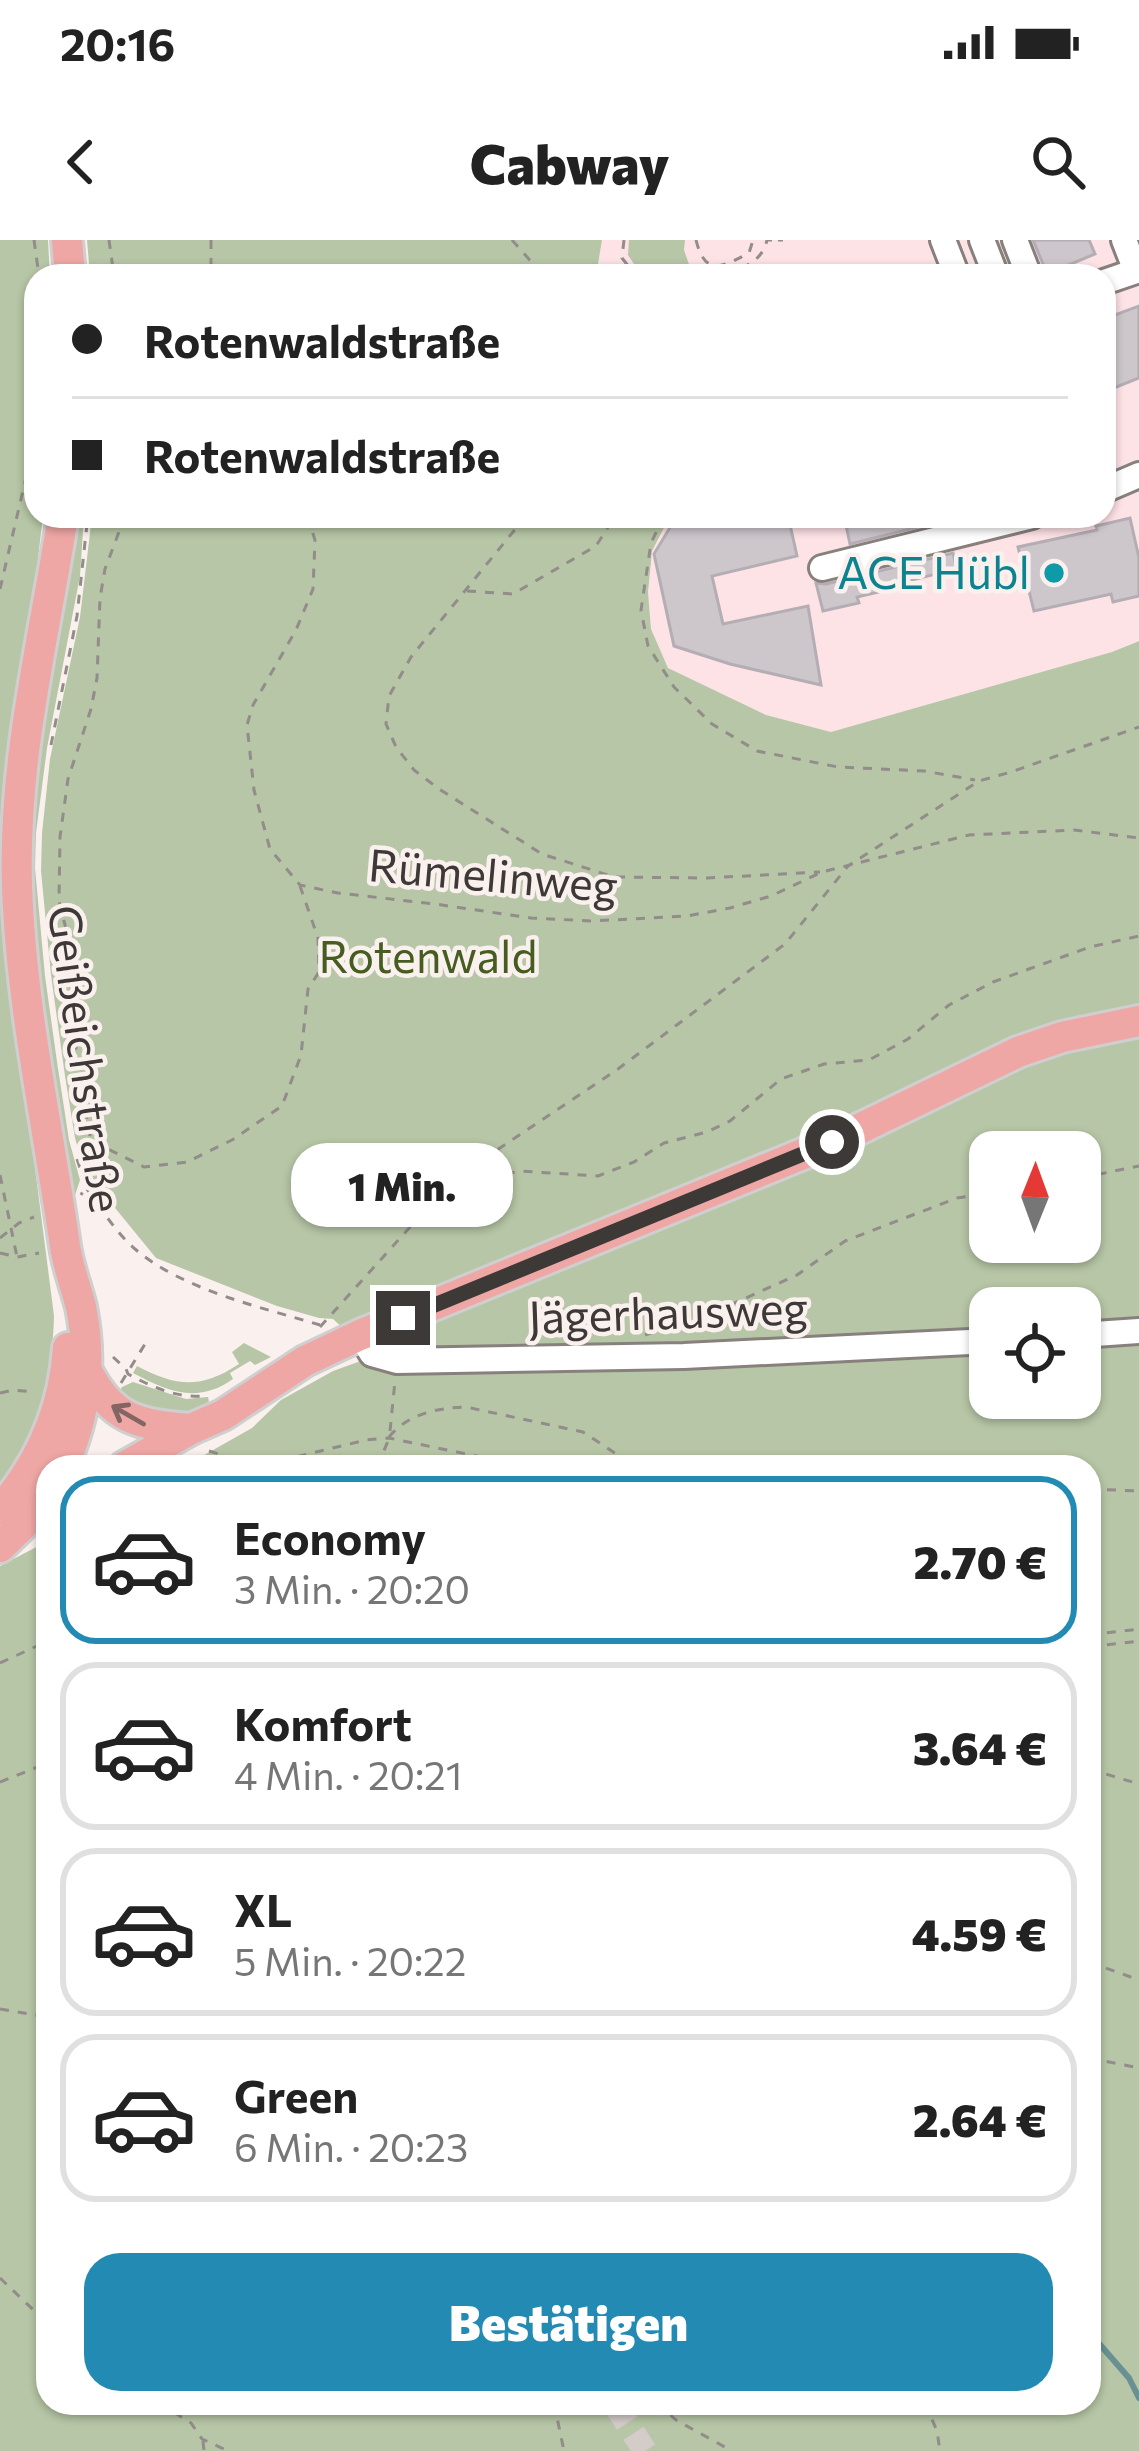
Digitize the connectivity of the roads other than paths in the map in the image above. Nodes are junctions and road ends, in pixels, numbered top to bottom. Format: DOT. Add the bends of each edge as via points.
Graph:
graph roads {
  1 [pos="1124,240"];
  2 [pos="1138,270"];
  3 [pos="61,528"];
  4 [pos="984,528"];
  5 [pos="822,568"];
  6 [pos="1139,1022"];
  7 [pos="69,1264"];
  8 [pos="1139,1331"];
  9 [pos="1101,1334"];
  10 [pos="360,1335"];
  11 [pos="969,1342"];
  12 [pos="97,1359"];
  13 [pos="216,1405"];
  14 [pos="200,1440"];
  15 [pos="38,1455"];
  16 [pos="66,1455"];
  17 [pos="158,1455"];
  18 [pos="177,1455"];
  19 [pos="36,1460"];
  20 [pos="0,1510"];
  21 [pos="36,1522"];
  22 [pos="36,1525"];
  23 [pos="36,1526"];
  24 [pos="0,1529"];
  25 [pos="0,1547"];
  26 [pos="0,1556"];
  1 -- 2 [label="street"];
  3 -- 7 [label="main road, Geißeichstraße" via="26,721 17,880 23,976"];
  4 -- 5 [label="street"];
  6 -- 10 [label="main road" via="1018,1052 832,1142"];
  7 -- 12 [label="main road, Geißeichstraße"];
  7 -- 15 [label="main road" via="59,1406"];
  8 -- 9 [label="street"];
  10 -- 11 [label="street, Jägerhausweg" via="372,1354 397,1361"];
  10 -- 13 [label="main road"];
  14 -- 12 [label="main road, one-way" via="133,1420 105,1399"];
  12 -- 16 [label="main road, Geißeichstraße"];
  13 -- 14 [label="main road"];
  13 -- 18 [label="main road" via="197,1442"];
  14 -- 17 [label="main road"];
  19 -- 20 [label="main road"];
  21 -- 24 [label="main road"];
  22 -- 25 [label="main road"];
  23 -- 26 [label="main road"];
}
